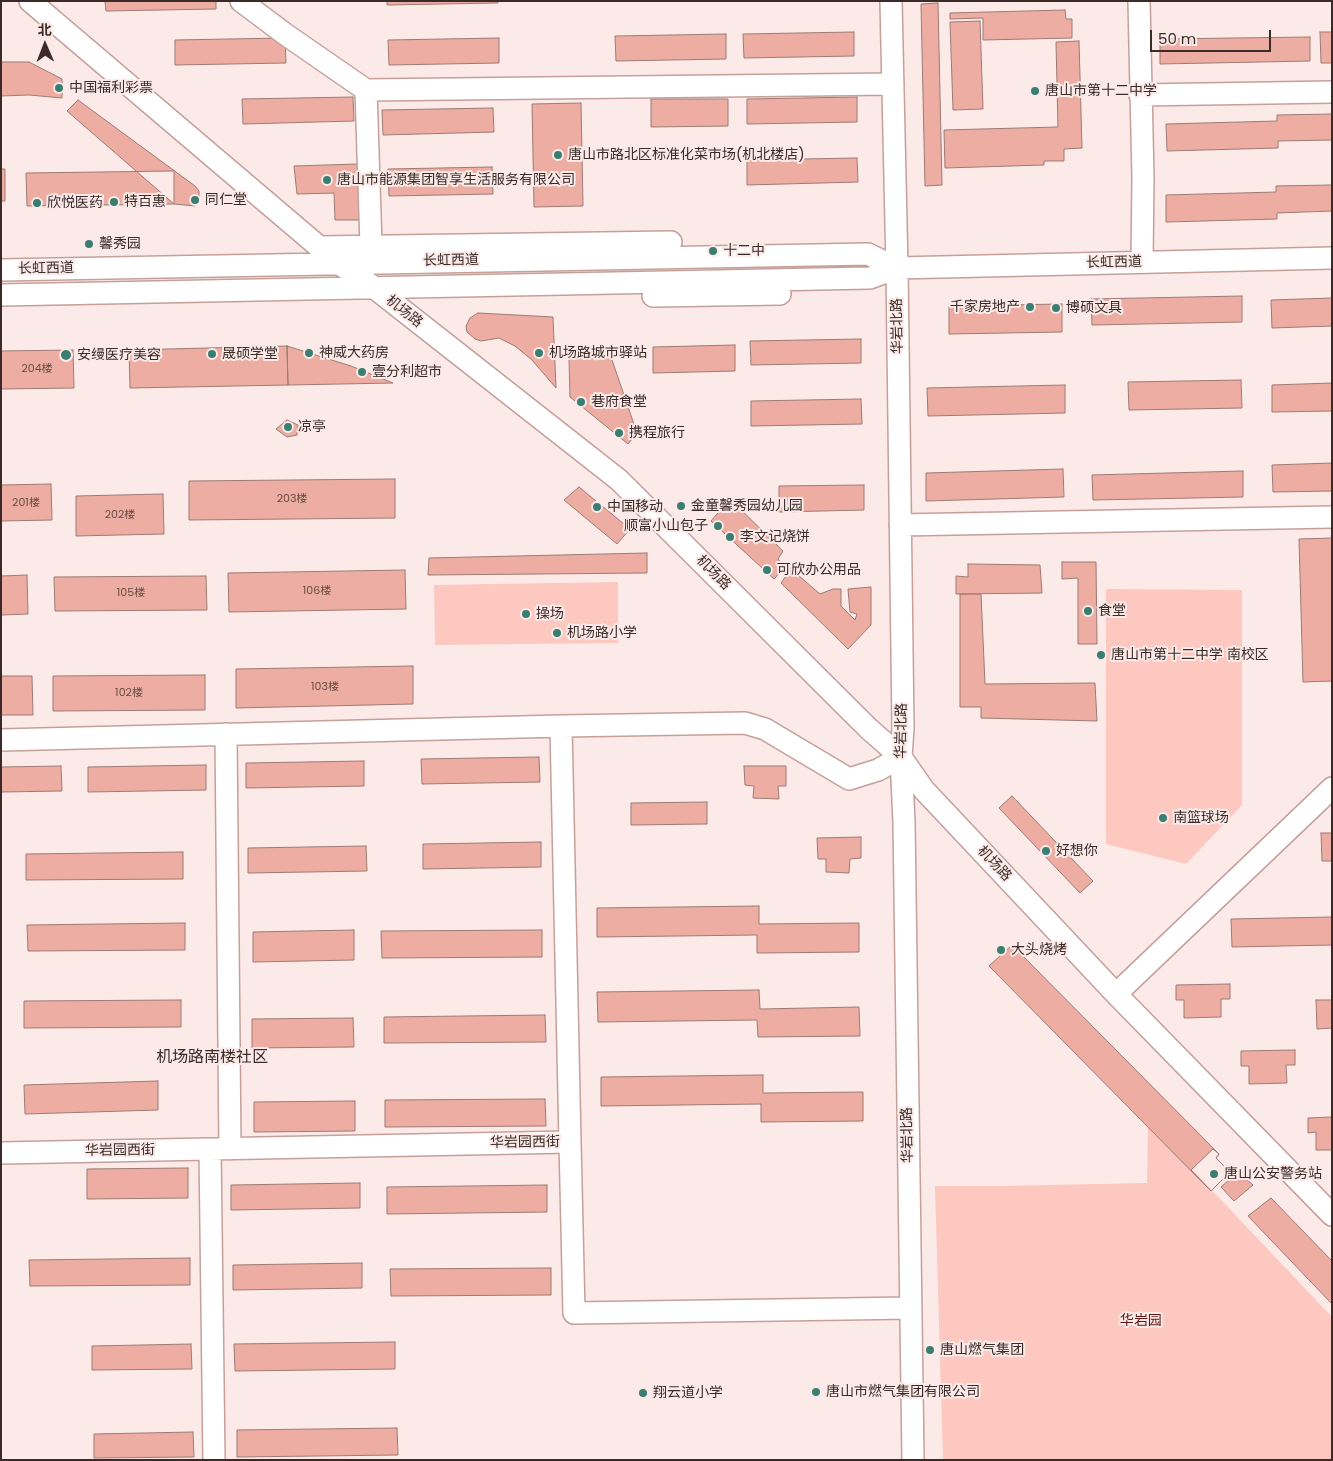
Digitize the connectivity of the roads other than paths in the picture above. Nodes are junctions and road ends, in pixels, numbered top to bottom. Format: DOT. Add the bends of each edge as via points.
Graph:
graph roads {
  1 [pos="30,1"];
  2 [pos="241,1"];
  3 [pos="891,1"];
  4 [pos="1139,1"];
  5 [pos="893,84"];
  6 [pos="366,90"];
  7 [pos="1332,92"];
  8 [pos="1140,95"];
  9 [pos="371,246"];
  10 [pos="320,247"];
  11 [pos="1332,258"];
  12 [pos="1142,262"];
  13 [pos="338,263"];
  14 [pos="897,268"];
  15 [pos="1,270"];
  16 [pos="372,286"];
  17 [pos="1,295"];
  18 [pos="388,300"];
  19 [pos="1332,516"];
  20 [pos="900,525"];
  21 [pos="561,726"];
  22 [pos="226,734"];
  23 [pos="1,740"];
  24 [pos="901,757"];
  25 [pos="1332,788"];
  26 [pos="1116,994"];
  27 [pos="570,1142"];
  28 [pos="220,1149"];
  29 [pos="1,1154"];
  30 [pos="1332,1215"];
  31 [pos="911,1308"];
  32 [pos="214,1460"];
  33 [pos="913,1460"];
  1 -- 10 [label="street, 机场路"];
  2 -- 6 [label="street"];
  3 -- 5 [label="street, 华岩北路"];
  4 -- 8 [label="street"];
  5 -- 6 [label="street"];
  5 -- 14 [label="street, 华岩北路"];
  6 -- 9 [label="street"];
  7 -- 8 [label="street"];
  8 -- 12 [label="street"];
  9 -- 10 [label="street"];
  9 -- 14 [label="street" via="739,241 867,243"];
  10 -- 13 [label="street, 机场路"];
  11 -- 12 [label="street, 长虹西道"];
  12 -- 14 [label="street, 长虹西道"];
  13 -- 14 [label="street, 长虹西道" via="868,254"];
  13 -- 15 [label="street, 长虹西道"];
  13 -- 16 [label="street, 机场路"];
  14 -- 16 [label="street, 长虹西道" via="870,278"];
  14 -- 18 [label="street" via="870,290"];
  14 -- 20 [label="street, 华岩北路"];
  16 -- 17 [label="street, 长虹西道"];
  16 -- 18 [label="street, 机场路"];
  18 -- 24 [label="street, 机场路" via="619,480"];
  19 -- 20 [label="street"];
  20 -- 24 [label="street, 华岩北路"];
  21 -- 22 [label="street"];
  21 -- 24 [label="street" via="745,723 765,729 849,779 878,770"];
  21 -- 27 [label="street"];
  22 -- 23 [label="street"];
  22 -- 28 [label="street"];
  24 -- 26 [label="street, 机场路" via="924,790"];
  24 -- 31 [label="street, 华岩北路"];
  25 -- 26 [label="street"];
  26 -- 30 [label="street, 机场路"];
  27 -- 28 [label="street, 华岩园西街"];
  27 -- 31 [label="street, 华岩园西街" via="574,1313"];
  28 -- 29 [label="street, 华岩园西街"];
  28 -- 32 [label="street"];
  31 -- 33 [label="street, 华岩北路"];
}
